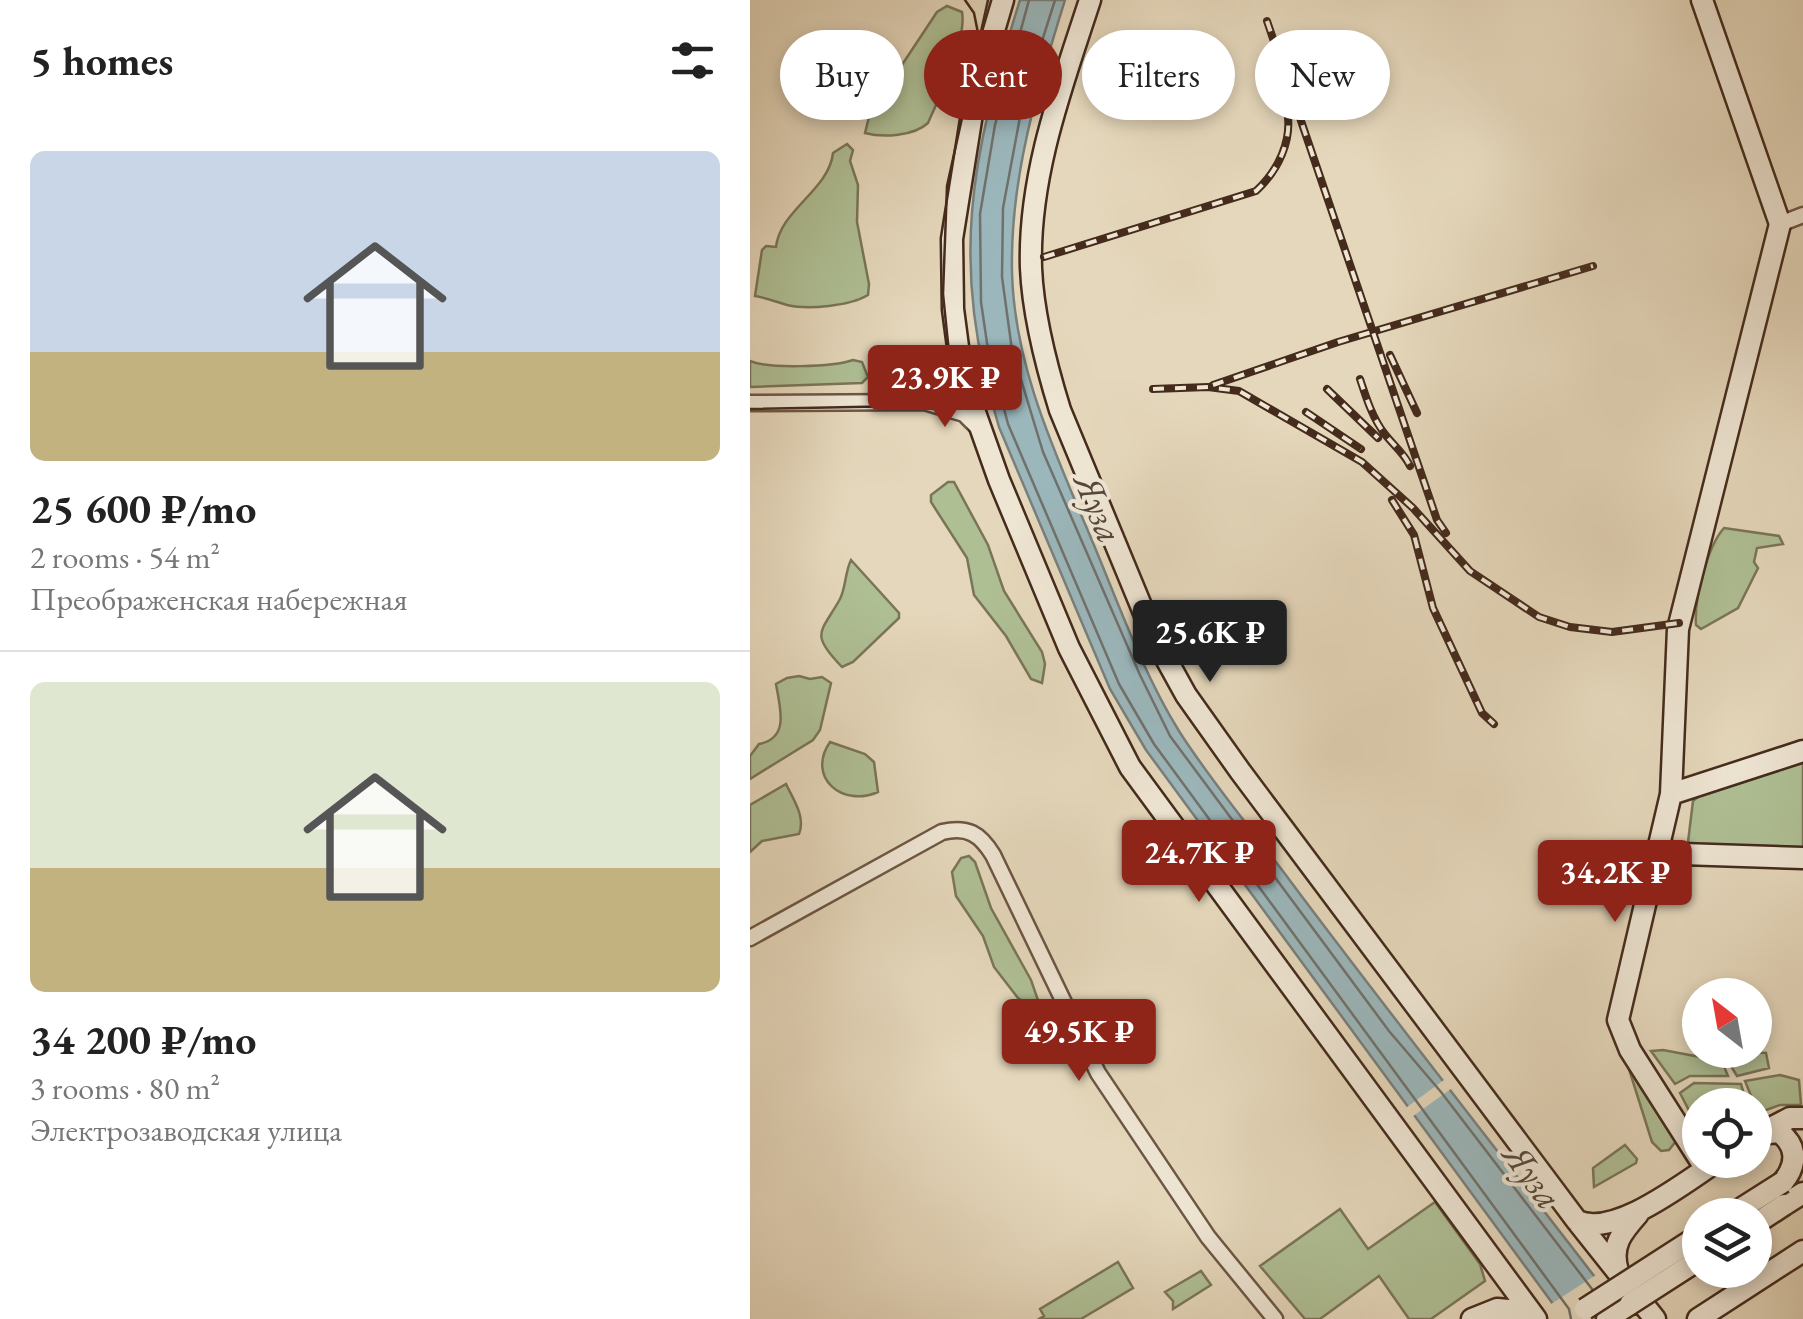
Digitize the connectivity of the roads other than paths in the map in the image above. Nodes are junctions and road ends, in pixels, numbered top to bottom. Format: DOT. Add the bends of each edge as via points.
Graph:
graph roads {
  1 [pos="1003,0"];
  2 [pos="1090,0"];
  3 [pos="1702,0"];
  4 [pos="1803,215"];
  5 [pos="1780,224"];
  6 [pos="960,362"];
  7 [pos="924,402"];
  8 [pos="750,403"];
  9 [pos="982,433"];
  10 [pos="1803,751"];
  11 [pos="1671,794"];
  12 [pos="1660,850"];
  13 [pos="1803,858"];
  14 [pos="750,938"];
  15 [pos="1803,1118"];
  16 [pos="1682,1127"];
  17 [pos="1772,1128"];
  18 [pos="1772,1131"];
  19 [pos="1803,1169"];
  20 [pos="1684,1178"];
  21 [pos="1794,1197"];
  22 [pos="1643,1208"];
  23 [pos="1772,1212"];
  24 [pos="1578,1221"];
  25 [pos="1682,1247"];
  26 [pos="1801,1251"];
  27 [pos="1682,1271"];
  28 [pos="1502,1272"];
  29 [pos="1618,1273"];
  30 [pos="1533,1315"];
  31 [pos="1656,1316"];
  32 [pos="1475,1317"];
  33 [pos="1697,1318"];
  34 [pos="1272,1319"];
  35 [pos="1569,1319"];
  36 [pos="1607,1319"];
  1 -- 6 [label="main road" via="975,95 952,240"];
  2 -- 24 [label="main road" via="1045,146 1035,207 1031,269 1060,410 1154,637 1194,708"];
  3 -- 5 [label="main road"];
  4 -- 5 [label="street"];
  5 -- 11 [label="main road" via="1678,629"];
  6 -- 7 [label="street" via="940,393"];
  6 -- 9 [label="main road"];
  7 -- 8 [label="street"];
  7 -- 9 [label="street" via="964,414"];
  9 -- 28 [label="main road" via="1070,648 1130,768"];
  10 -- 11 [label="main road"];
  11 -- 12 [label="main road"];
  12 -- 13 [label="main road"];
  12 -- 16 [label="main road" via="1618,1020 1630,1050"];
  14 -- 34 [label="street" via="942,832 976,833 1098,1072 1186,1206"];
  15 -- 17 [label="main road"];
  18 -- 21 [label="main road" via="1792,1146"];
  19 -- 21 [label="main road"];
  20 -- 22 [label="main road"];
  21 -- 23 [label="main road, bridge"];
  22 -- 24 [label="main road" via="1603,1225"];
  22 -- 29 [label="main road" via="1618,1240"];
  24 -- 29 [label="main road"];
  25 -- 35 [label="main road, bridge"];
  26 -- 33 [label="main road"];
  27 -- 36 [label="main road, bridge"];
  28 -- 30 [label="main road"];
  28 -- 32 [label="main road" via="1500,1292"];
  29 -- 31 [label="main road"];
  30 -- 32 [label="main road" via="1513,1308"];
}
